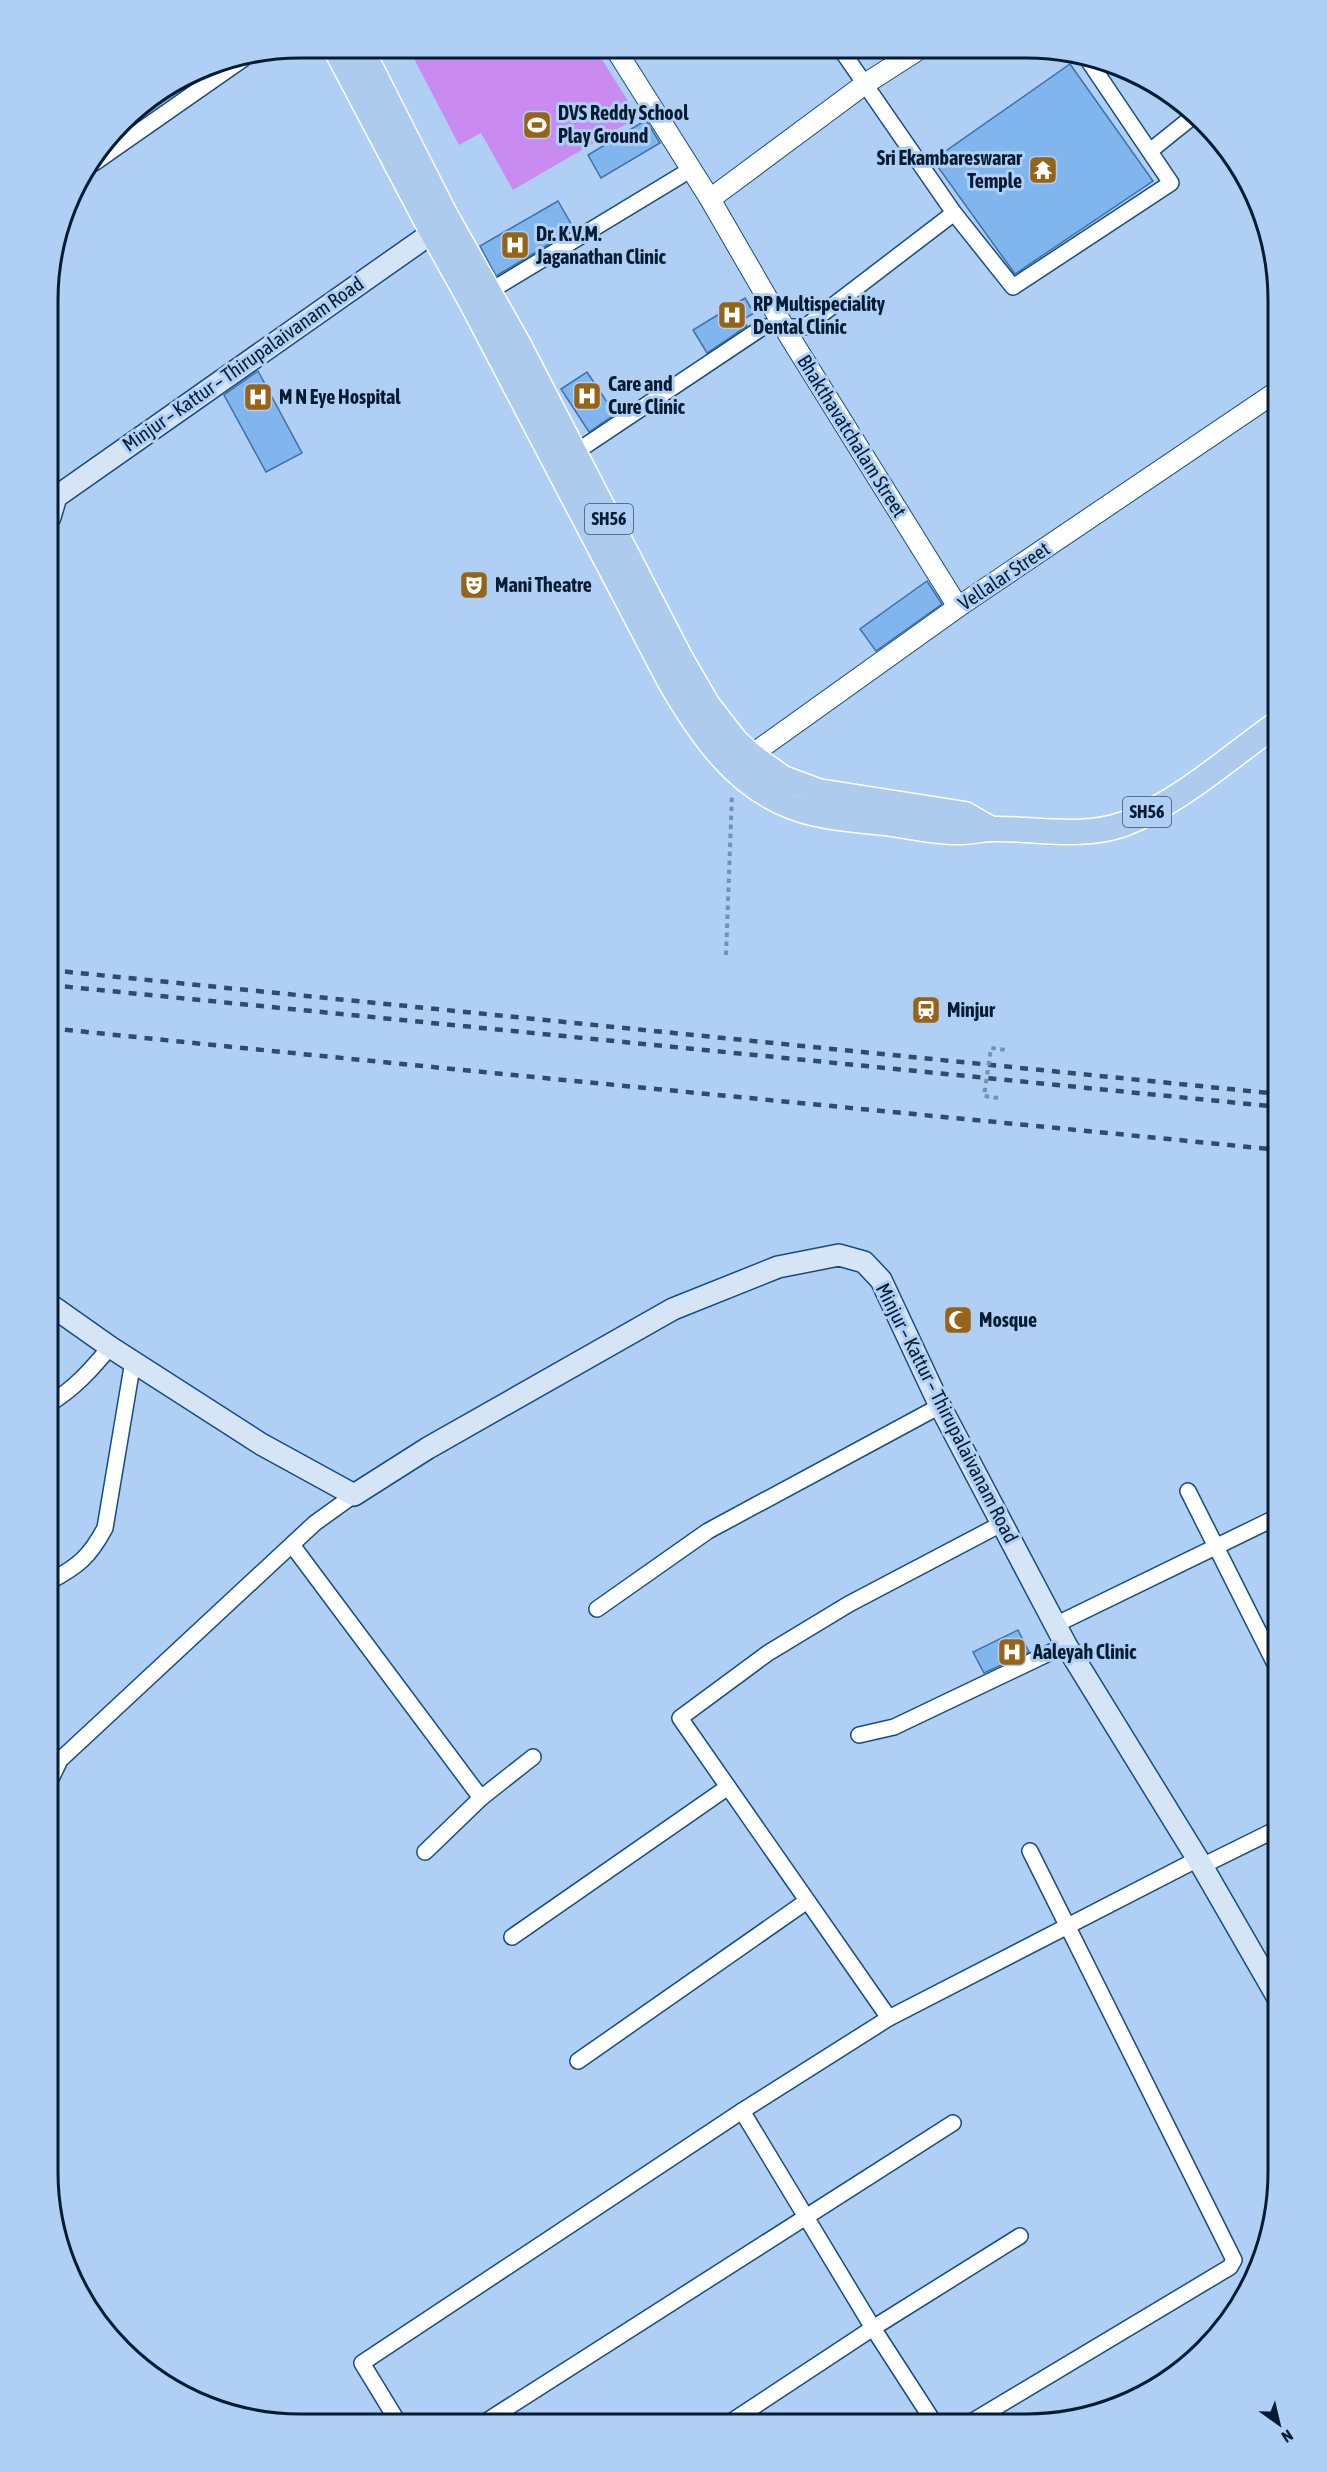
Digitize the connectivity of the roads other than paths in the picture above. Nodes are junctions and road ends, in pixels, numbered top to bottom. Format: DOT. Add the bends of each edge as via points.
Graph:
graph roads {
  1 [pos="341,58"];
  2 [pos="365,58"];
  3 [pos="621,58"];
  4 [pos="848,58"];
  5 [pos="906,58"];
  6 [pos="1094,68"];
  7 [pos="228,70"];
  8 [pos="865,84"];
  9 [pos="1188,121"];
  10 [pos="1150,151"];
  11 [pos="110,152"];
  12 [pos="690,170"];
  13 [pos="710,199"];
  14 [pos="954,213"];
  15 [pos="440,226"];
  16 [pos="480,297"];
  17 [pos="785,327"];
  18 [pos="1268,397"];
  19 [pos="566,459"];
  20 [pos="77,481"];
  21 [pos="58,487"];
  22 [pos="58,495"];
  23 [pos="958,607"];
  24 [pos="1268,730"];
  25 [pos="742,762"];
  26 [pos="58,1310"];
  27 [pos="110,1347"];
  28 [pos="133,1361"];
  29 [pos="58,1399"];
  30 [pos="940,1407"];
  31 [pos="1188,1491"];
  32 [pos="354,1495"];
  33 [pos="1268,1521"];
  34 [pos="1001,1524"];
  35 [pos="292,1545"];
  36 [pos="1215,1546"];
  37 [pos="58,1577"];
  38 [pos="597,1610"];
  39 [pos="1055,1625"];
  40 [pos="1066,1645"];
  41 [pos="1268,1651"];
  42 [pos="859,1735"];
  43 [pos="533,1757"];
  44 [pos="58,1764"];
  45 [pos="728,1787"];
  46 [pos="481,1797"];
  47 [pos="1268,1833"];
  48 [pos="1030,1851"];
  49 [pos="425,1852"];
  50 [pos="1200,1863"];
  51 [pos="807,1901"];
  52 [pos="1068,1926"];
  53 [pos="512,1937"];
  54 [pos="1268,1981"];
  55 [pos="889,2018"];
  56 [pos="578,2061"];
  57 [pos="742,2111"];
  58 [pos="953,2123"];
  59 [pos="807,2218"];
  60 [pos="1020,2236"];
  61 [pos="873,2328"];
  62 [pos="393,2414"];
  63 [pos="498,2414"];
  64 [pos="743,2414"];
  65 [pos="929,2414"];
  66 [pos="985,2414"];
  1 -- 15 [label="main road, SH56"];
  2 -- 15 [label="main road, SH56"];
  3 -- 12 [label="street, Bhakthavatchalam Street"];
  4 -- 8 [label="street"];
  5 -- 8 [label="street"];
  6 -- 10 [label="street"];
  7 -- 11 [label="street"];
  8 -- 13 [label="street"];
  8 -- 14 [label="street"];
  9 -- 10 [label="street"];
  10 -- 14 [label="street" via="1171,183 1013,287"];
  12 -- 13 [label="street, Bhakthavatchalam Street"];
  12 -- 16 [label="street"];
  13 -- 17 [label="street, Bhakthavatchalam Street"];
  14 -- 17 [label="street" via="805,327"];
  15 -- 16 [label="main road, SH56"];
  15 -- 20 [label="main road, Minjur – Kattur – Thirupalaivanam Road"];
  16 -- 19 [label="main road, SH56"];
  17 -- 19 [label="street" via="764,327"];
  17 -- 23 [label="street, Bhakthavatchalam Street"];
  18 -- 23 [label="street, Vellalar Street"];
  19 -- 25 [label="main road, SH56" via="642,631 692,720"];
  20 -- 21 [label="street"];
  20 -- 22 [label="main road, Minjur – Kattur – Thirupalaivanam Road"];
  23 -- 25 [label="street, Vellalar Street"];
  24 -- 25 [label="main road, SH56" via="1155,808 1123,824 1069,832 992,829 960,833 806,811 775,800"];
  26 -- 27 [label="main road"];
  27 -- 28 [label="main road"];
  27 -- 29 [label="street"];
  28 -- 32 [label="main road" via="261,1444"];
  28 -- 37 [label="street" via="105,1528 84,1561"];
  30 -- 32 [label="main road, Minjur – Kattur – Thirupalaivanam Road" via="881,1280 864,1262 839,1255 778,1267 673,1309 428,1448"];
  30 -- 34 [label="main road, Minjur – Kattur – Thirupalaivanam Road"];
  30 -- 38 [label="street" via="708,1532"];
  31 -- 36 [label="street"];
  32 -- 35 [label="street"];
  33 -- 36 [label="street"];
  34 -- 39 [label="main road, Minjur – Kattur – Thirupalaivanam Road"];
  34 -- 45 [label="street" via="839,1610 768,1653 680,1718"];
  35 -- 44 [label="street"];
  35 -- 46 [label="street"];
  36 -- 39 [label="street"];
  36 -- 41 [label="street"];
  39 -- 40 [label="main road, Minjur – Kattur – Thirupalaivanam Road"];
  40 -- 42 [label="street" via="894,1727"];
  40 -- 50 [label="main road, Minjur – Kattur – Thirupalaivanam Road"];
  43 -- 46 [label="street"];
  45 -- 51 [label="street"];
  45 -- 53 [label="street"];
  46 -- 49 [label="street"];
  47 -- 50 [label="street"];
  48 -- 52 [label="street"];
  50 -- 52 [label="street"];
  50 -- 54 [label="main road, Minjur – Kattur – Thirupalaivanam Road"];
  51 -- 55 [label="street"];
  51 -- 56 [label="street"];
  52 -- 55 [label="street"];
  52 -- 66 [label="street" via="1234,2260 1230,2267"];
  55 -- 57 [label="street"];
  57 -- 59 [label="street"];
  57 -- 62 [label="street" via="362,2363"];
  58 -- 59 [label="street"];
  59 -- 61 [label="street"];
  59 -- 63 [label="street"];
  60 -- 61 [label="street"];
  61 -- 64 [label="street"];
  61 -- 65 [label="street"];
}
